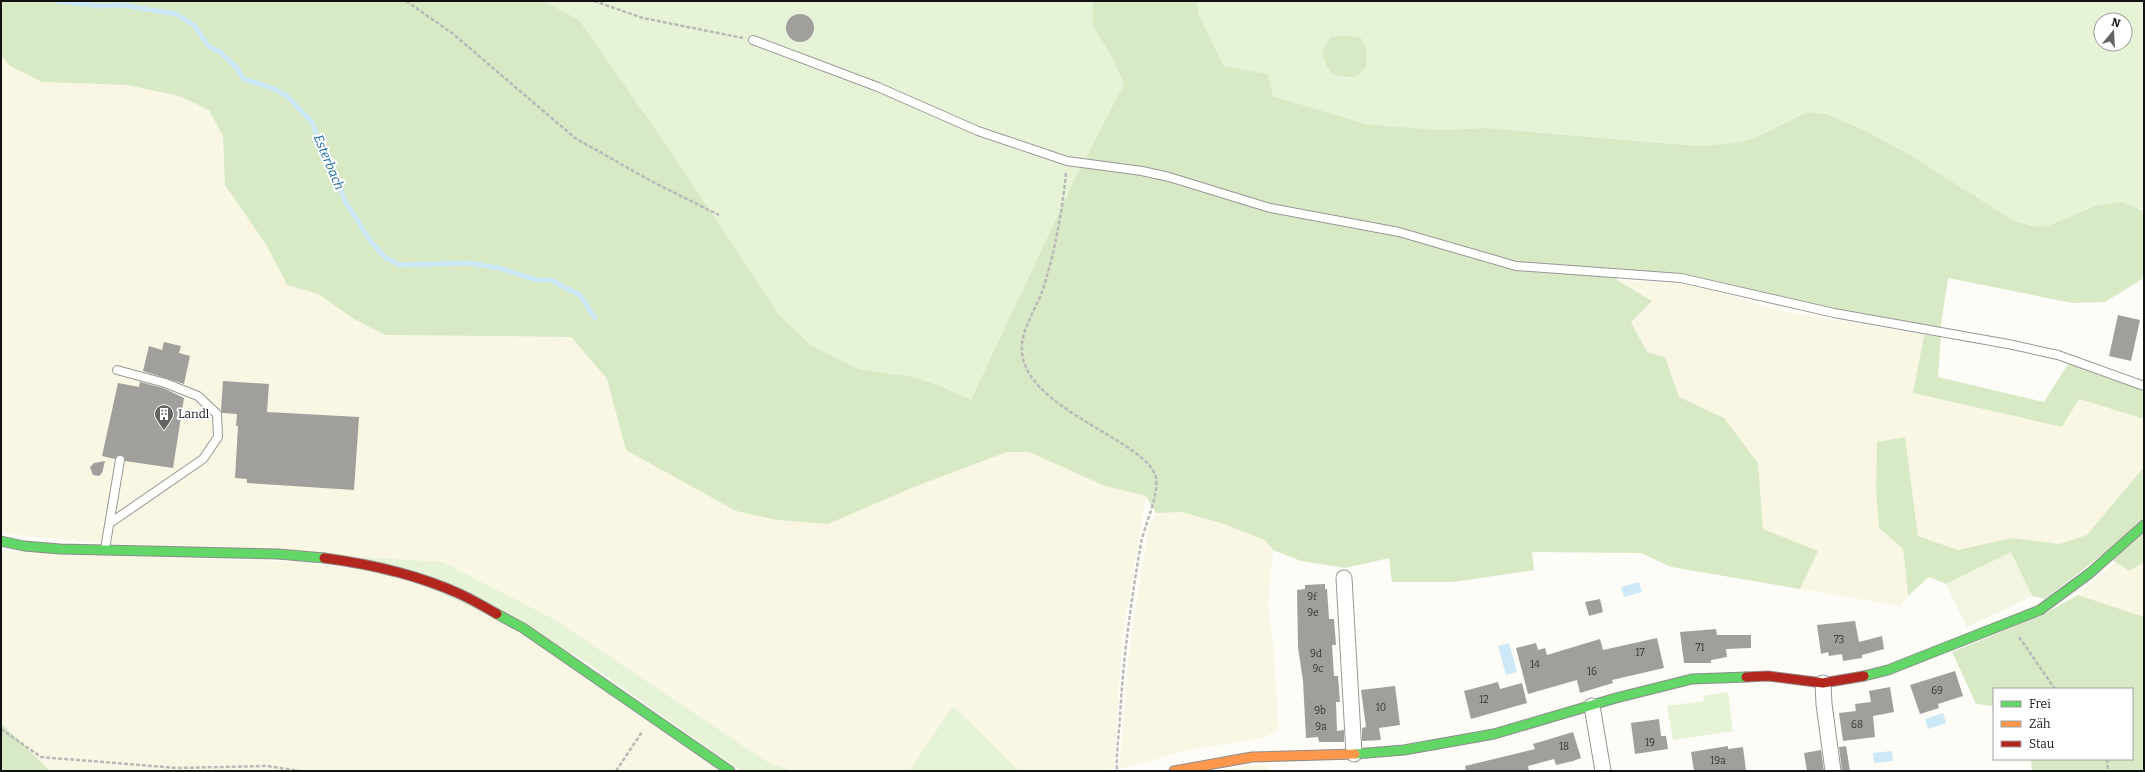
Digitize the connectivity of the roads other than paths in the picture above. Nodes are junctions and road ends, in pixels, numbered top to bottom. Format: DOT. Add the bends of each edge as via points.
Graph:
graph roads {
  1 [pos="753,40"];
  2 [pos="118,370"];
  3 [pos="2144,386"];
  4 [pos="120,460"];
  5 [pos="110,522"];
  6 [pos="2144,525"];
  7 [pos="1,541"];
  8 [pos="105,550"];
  9 [pos="1344,578"];
  10 [pos="1823,683"];
  11 [pos="1592,706"];
  12 [pos="1354,754"];
  13 [pos="730,771"];
  14 [pos="1174,771"];
  15 [pos="1603,771"];
  16 [pos="1833,771"];
  1 -- 3 [label="lane" via="871,85 978,132 1067,161 1169,177 1270,208 1399,232 1516,266 1681,278 1834,313 2008,344 2058,355"];
  2 -- 5 [label="lane" via="165,383 198,396 217,414 218,437 203,459"];
  4 -- 5 [label="lane"];
  5 -- 8 [label="lane"];
  6 -- 10 [label="street" via="2090,573 2040,610 1888,670"];
  7 -- 8 [label="street" via="24,546"];
  8 -- 13 [label="street" via="313,556 391,570 460,594 523,628"];
  9 -- 12 [label="street"];
  10 -- 11 [label="street" via="1768,676 1692,679"];
  10 -- 16 [label="street"];
  11 -- 12 [label="street" via="1494,734 1451,743"];
  11 -- 15 [label="street"];
  12 -- 14 [label="street" via="1252,757"];
}
